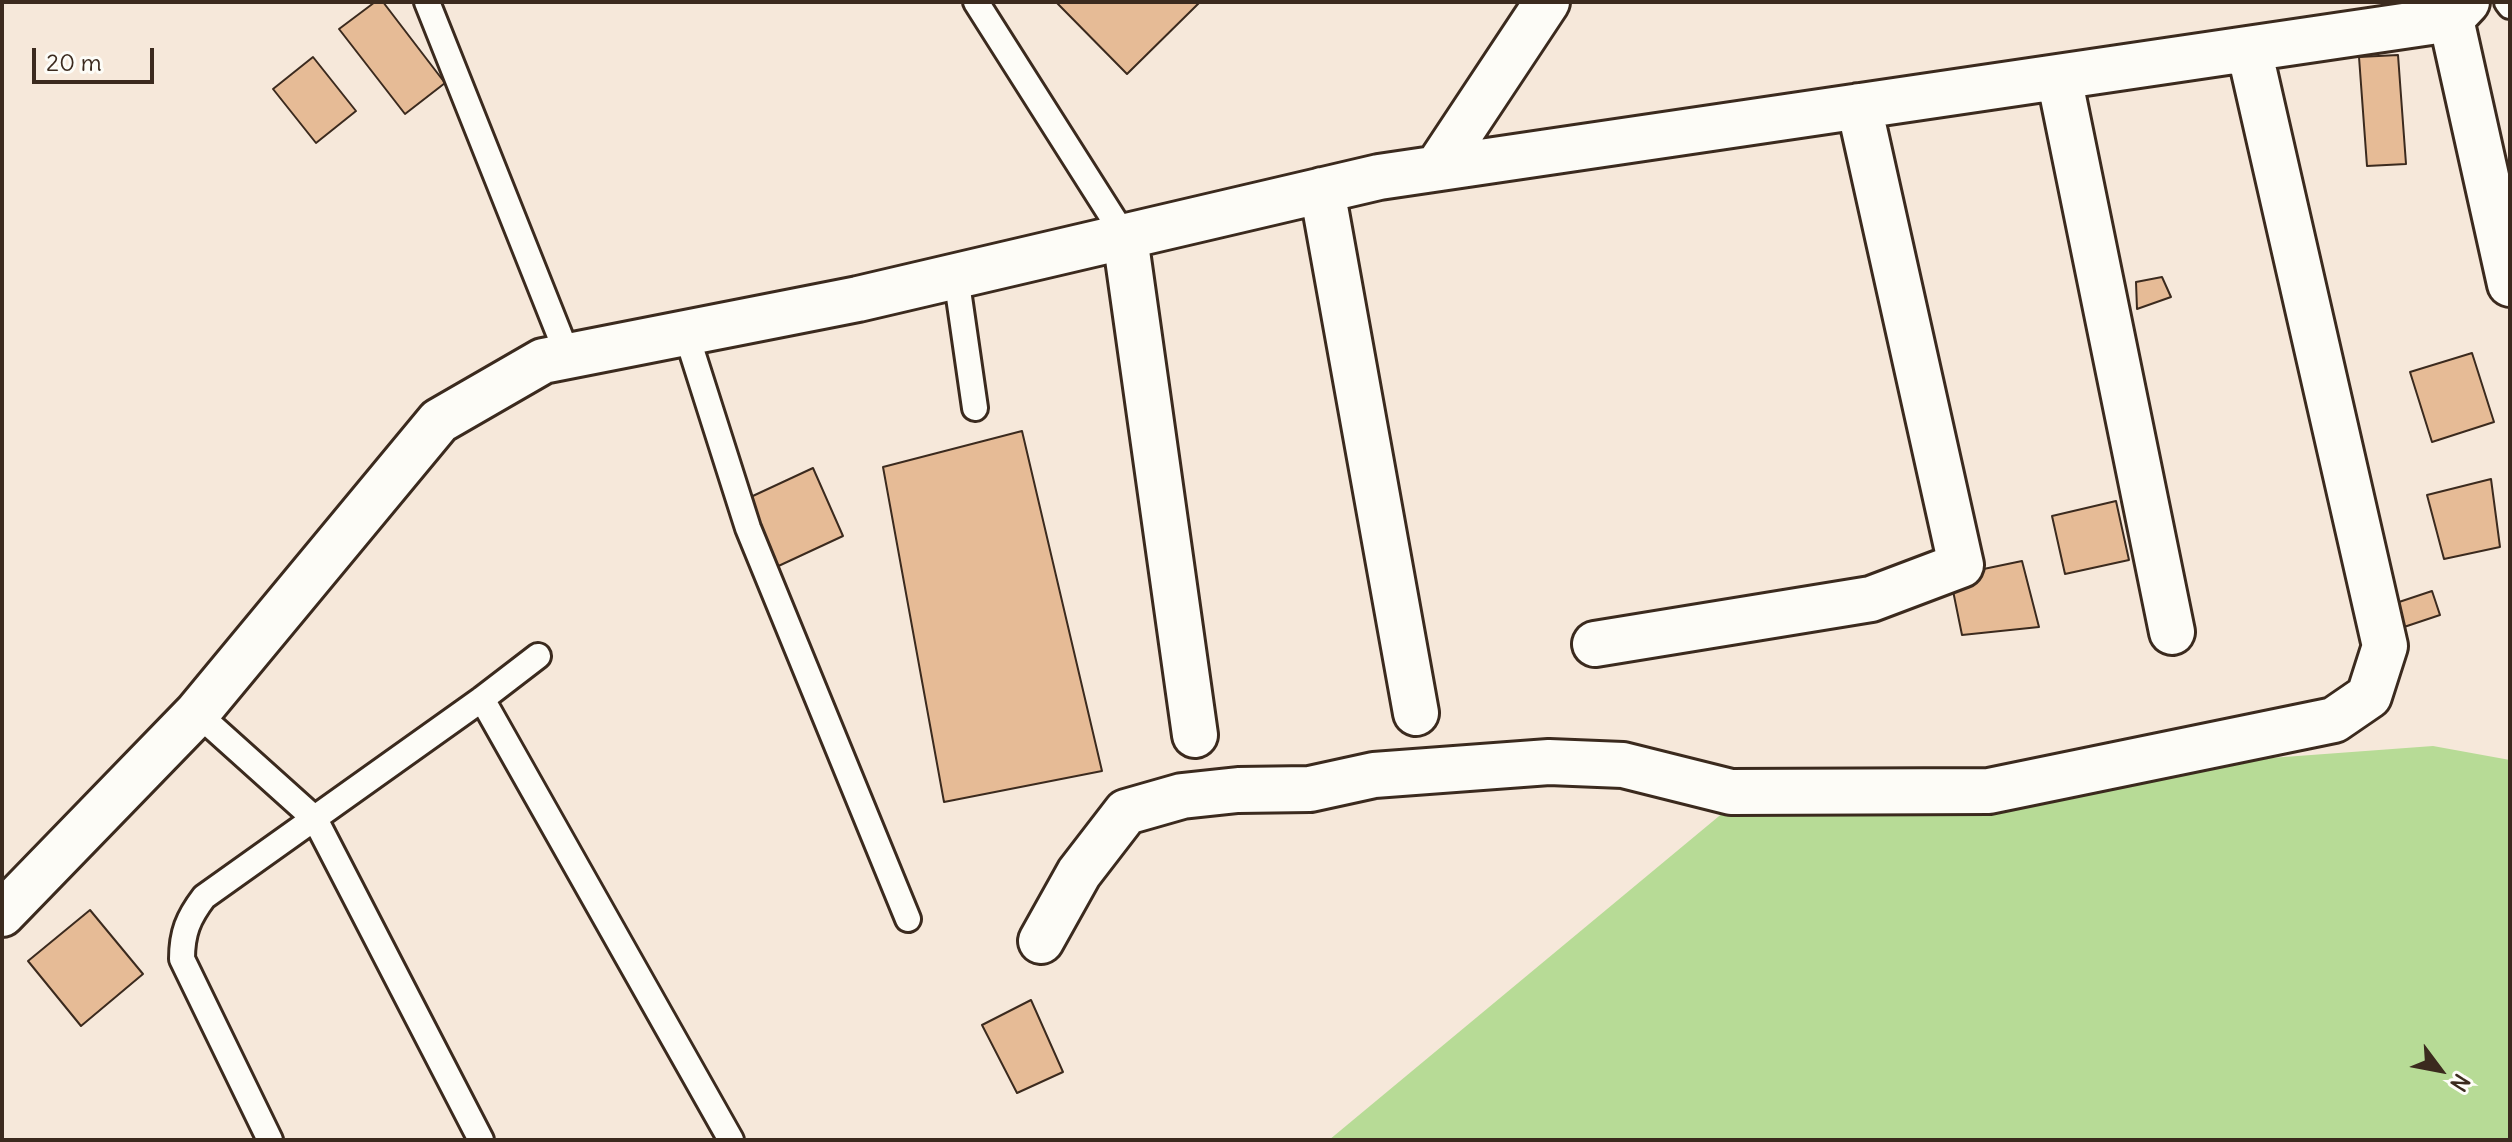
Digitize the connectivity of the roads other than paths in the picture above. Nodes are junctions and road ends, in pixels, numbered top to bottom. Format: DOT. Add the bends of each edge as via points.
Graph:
graph roads {
  1 [pos="427,2"];
  2 [pos="976,2"];
  3 [pos="1547,2"];
  4 [pos="2459,11"];
  5 [pos="2249,49"];
  6 [pos="2059,77"];
  7 [pos="1859,106"];
  8 [pos="1437,168"];
  9 [pos="1322,190"];
  10 [pos="1125,237"];
  11 [pos="956,276"];
  12 [pos="2510,284"];
  13 [pos="686,333"];
  14 [pos="568,356"];
  15 [pos="975,408"];
  16 [pos="2172,632"];
  17 [pos="1595,644"];
  18 [pos="538,656"];
  19 [pos="482,699"];
  20 [pos="197,713"];
  21 [pos="1416,713"];
  22 [pos="1195,735"];
  23 [pos="315,819"];
  24 [pos="2,914"];
  25 [pos="908,919"];
  26 [pos="1041,941"];
  27 [pos="270,1140"];
  28 [pos="481,1140"];
  29 [pos="731,1140"];
  1 -- 14 [label="lane"];
  2 -- 10 [label="lane"];
  3 -- 8 [label="street"];
  4 -- 5 [label="street"];
  4 -- 12 [label="street"];
  5 -- 6 [label="street"];
  5 -- 26 [label="street" via="2385,646 2369,696 2334,720 1989,791 1731,792 1623,765 1549,762 1374,775 1310,789 1182,796 1126,812 1079,873"];
  6 -- 7 [label="street"];
  6 -- 16 [label="street"];
  7 -- 8 [label="street"];
  7 -- 17 [label="street" via="1961,565 1871,599"];
  8 -- 9 [label="street"];
  9 -- 10 [label="street"];
  9 -- 21 [label="street"];
  10 -- 11 [label="street"];
  10 -- 22 [label="street"];
  11 -- 13 [label="street"];
  11 -- 15 [label="lane"];
  13 -- 14 [label="street"];
  13 -- 25 [label="lane" via="748,528"];
  14 -- 20 [label="street" via="543,361 439,421"];
  18 -- 19 [label="lane"];
  19 -- 23 [label="lane"];
  19 -- 29 [label="lane"];
  20 -- 23 [label="lane"];
  20 -- 24 [label="street"];
  23 -- 27 [label="lane" via="204,897 182,937 182,959"];
  23 -- 28 [label="lane"];
}
